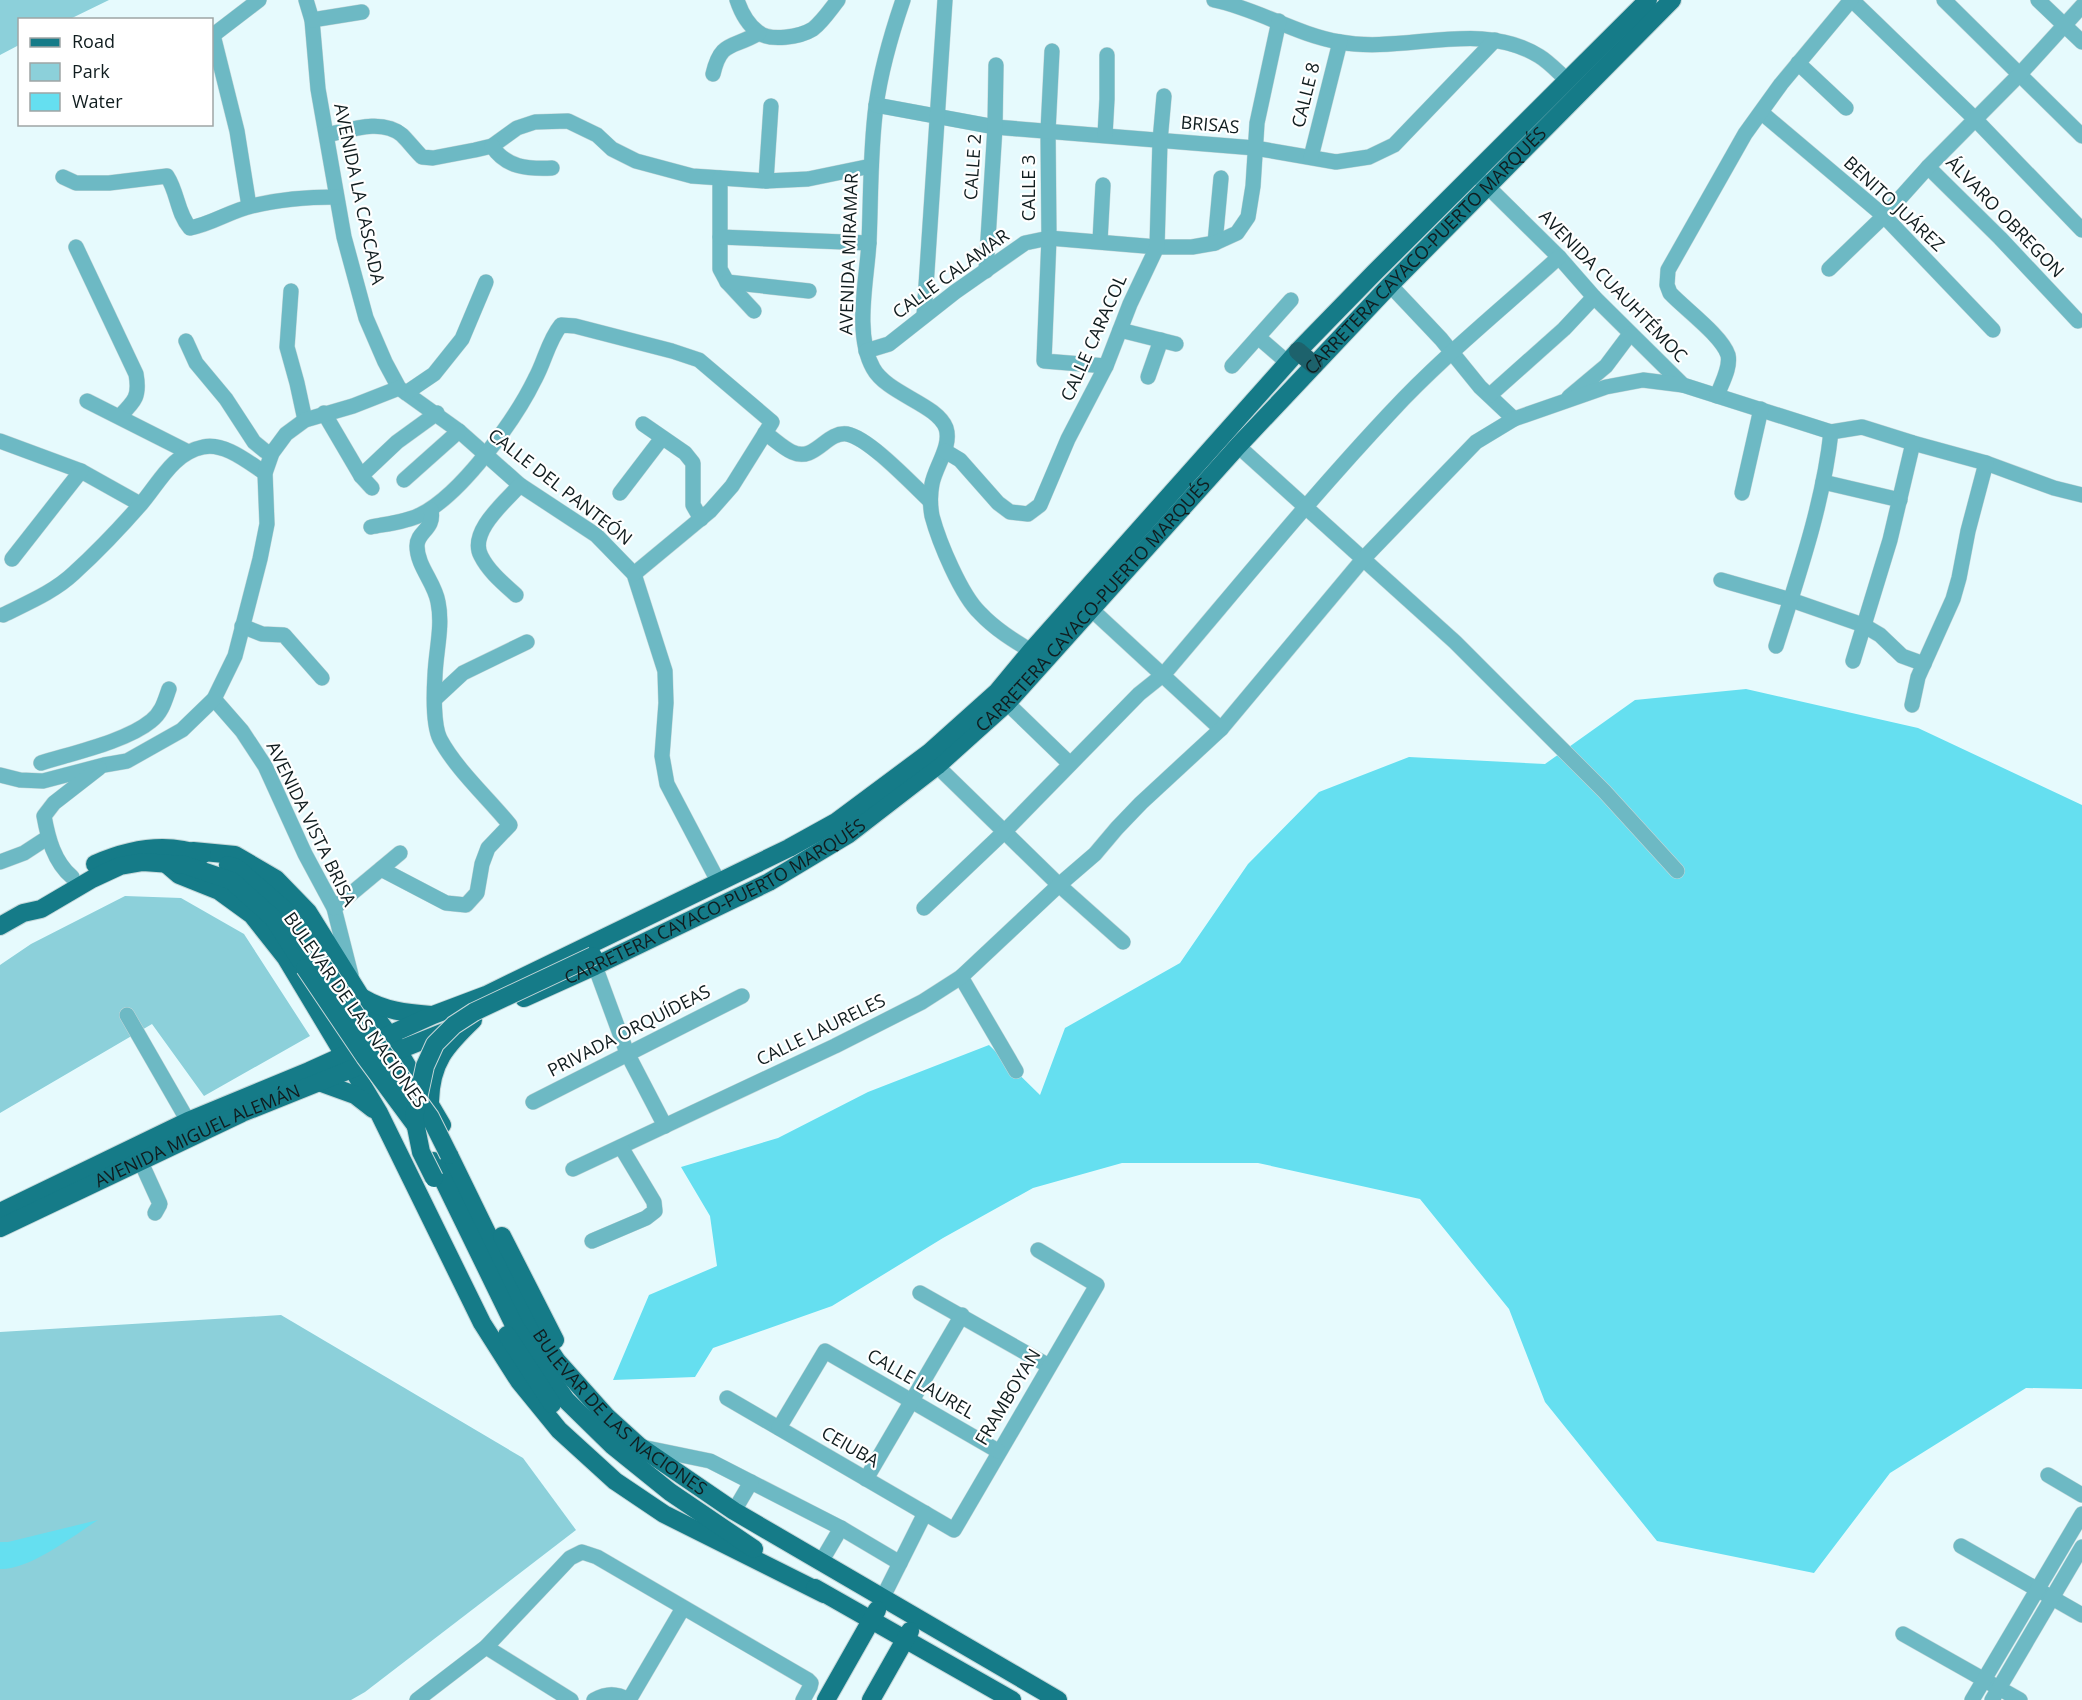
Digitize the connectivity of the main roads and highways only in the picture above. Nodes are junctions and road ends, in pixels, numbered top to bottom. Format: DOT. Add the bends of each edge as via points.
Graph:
graph roads {
  1 [pos="1648,0"];
  2 [pos="1672,0"];
  3 [pos="1293,357"];
  4 [pos="1314,365"];
  5 [pos="789,849"];
  6 [pos="193,851"];
  7 [pos="165,863"];
  8 [pos="23,913"];
  9 [pos="278,913"];
  10 [pos="0,926"];
  11 [pos="594,961"];
  12 [pos="357,991"];
  13 [pos="433,1015"];
  14 [pos="321,1016"];
  15 [pos="473,1020"];
  16 [pos="394,1042"];
  17 [pos="349,1061"];
  18 [pos="314,1076"];
  19 [pos="430,1101"];
  20 [pos="379,1113"];
  21 [pos="0,1212"];
  22 [pos="0,1228"];
  23 [pos="573,1377"];
  24 [pos="670,1492"];
  25 [pos="824,1594"];
  26 [pos="883,1597"];
  27 [pos="918,1619"];
  28 [pos="873,1620"];
  29 [pos="905,1640"];
  30 [pos="826,1700"];
  31 [pos="871,1700"];
  32 [pos="1012,1700"];
  33 [pos="1058,1700"];
  1 -- 3 [label="main road, CARRETERA CAYACO-PUERTO MARQUÉS"];
  2 -- 4 [label="main road, CARRETERA CAYACO-PUERTO MARQUÉS"];
  3 -- 4 [label="highway"];
  3 -- 5 [label="main road, CARRETERA CAYACO-PUERTO MARQUÉS" via="997,692 930,752 836,822"];
  4 -- 11 [label="main road, CARRETERA CAYACO-PUERTO MARQUÉS" via="1007,703 936,766 849,834 769,882"];
  5 -- 11 [label="main road" via="751,881"];
  5 -- 13 [label="main road, CARRETERA CAYACO-PUERTO MARQUÉS" via="486,995"];
  6 -- 8 [label="main road, BULEVAR DE LAS NACIONES" via="153,848 118,854 32,901"];
  6 -- 9 [label="main road, BULEVAR DE LAS NACIONES" via="237,868"];
  6 -- 12 [label="main road" via="235,855 276,879 308,912"];
  7 -- 8 [label="main road, BULEVAR DE LAS NACIONES" via="120,866 41,909"];
  7 -- 9 [label="main road, BULEVAR DE LAS NACIONES" via="185,865 232,881"];
  7 -- 14 [label="main road" via="179,875 219,891 252,915 286,958"];
  8 -- 10 [label="main road"];
  9 -- 23 [label="main road, BULEVAR DE LAS NACIONES, bridge" via="430,1117 530,1321"];
  9 -- 24 [label="main road, BULEVAR DE LAS NACIONES, bridge" via="365,1057 417,1126 515,1327 566,1400 613,1446"];
  11 -- 15 [label="main road, CARRETERA CAYACO-PUERTO MARQUÉS"];
  11 -- 24 [label="main road, bridge" via="474,1012 454,1026 435,1044 425,1066 414,1117 421,1152 505,1331 550,1402 591,1445 645,1487"];
  12 -- 13 [label="main road" via="378,1007"];
  12 -- 16 [label="main road"];
  13 -- 16 [label="main road, CARRETERA CAYACO-PUERTO MARQUÉS"];
  14 -- 17 [label="main road"];
  14 -- 18 [label="main road" via="326,1051"];
  15 -- 16 [label="main road, CARRETERA CAYACO-PUERTO MARQUÉS"];
  15 -- 19 [label="main road" via="440,1058 431,1082"];
  16 -- 17 [label="main road, AVENIDA MIGUEL ALEMÁN"];
  16 -- 19 [label="main road"];
  17 -- 18 [label="main road, AVENIDA MIGUEL ALEMÁN"];
  17 -- 20 [label="main road"];
  18 -- 20 [label="main road" via="355,1095"];
  18 -- 21 [label="main road, AVENIDA MIGUEL ALEMÁN" via="188,1121"];
  18 -- 22 [label="main road, AVENIDA MIGUEL ALEMÁN"];
  19 -- 23 [label="main road"];
  20 -- 25 [label="main road" via="482,1323 519,1381 559,1430 615,1481 664,1514"];
  23 -- 26 [label="main road, BULEVAR DE LAS NACIONES" via="607,1418 639,1446 734,1511"];
  24 -- 25 [label="main road, BULEVAR DE LAS NACIONES"];
  25 -- 28 [label="main road, BULEVAR DE LAS NACIONES"];
  26 -- 27 [label="main road, BULEVAR DE LAS NACIONES"];
  26 -- 28 [label="main road"];
  27 -- 29 [label="main road"];
  27 -- 33 [label="main road, BULEVAR DE LAS NACIONES"];
  28 -- 29 [label="main road, BULEVAR DE LAS NACIONES"];
  28 -- 30 [label="main road"];
  29 -- 31 [label="main road"];
  29 -- 32 [label="main road, BULEVAR DE LAS NACIONES"];
}
